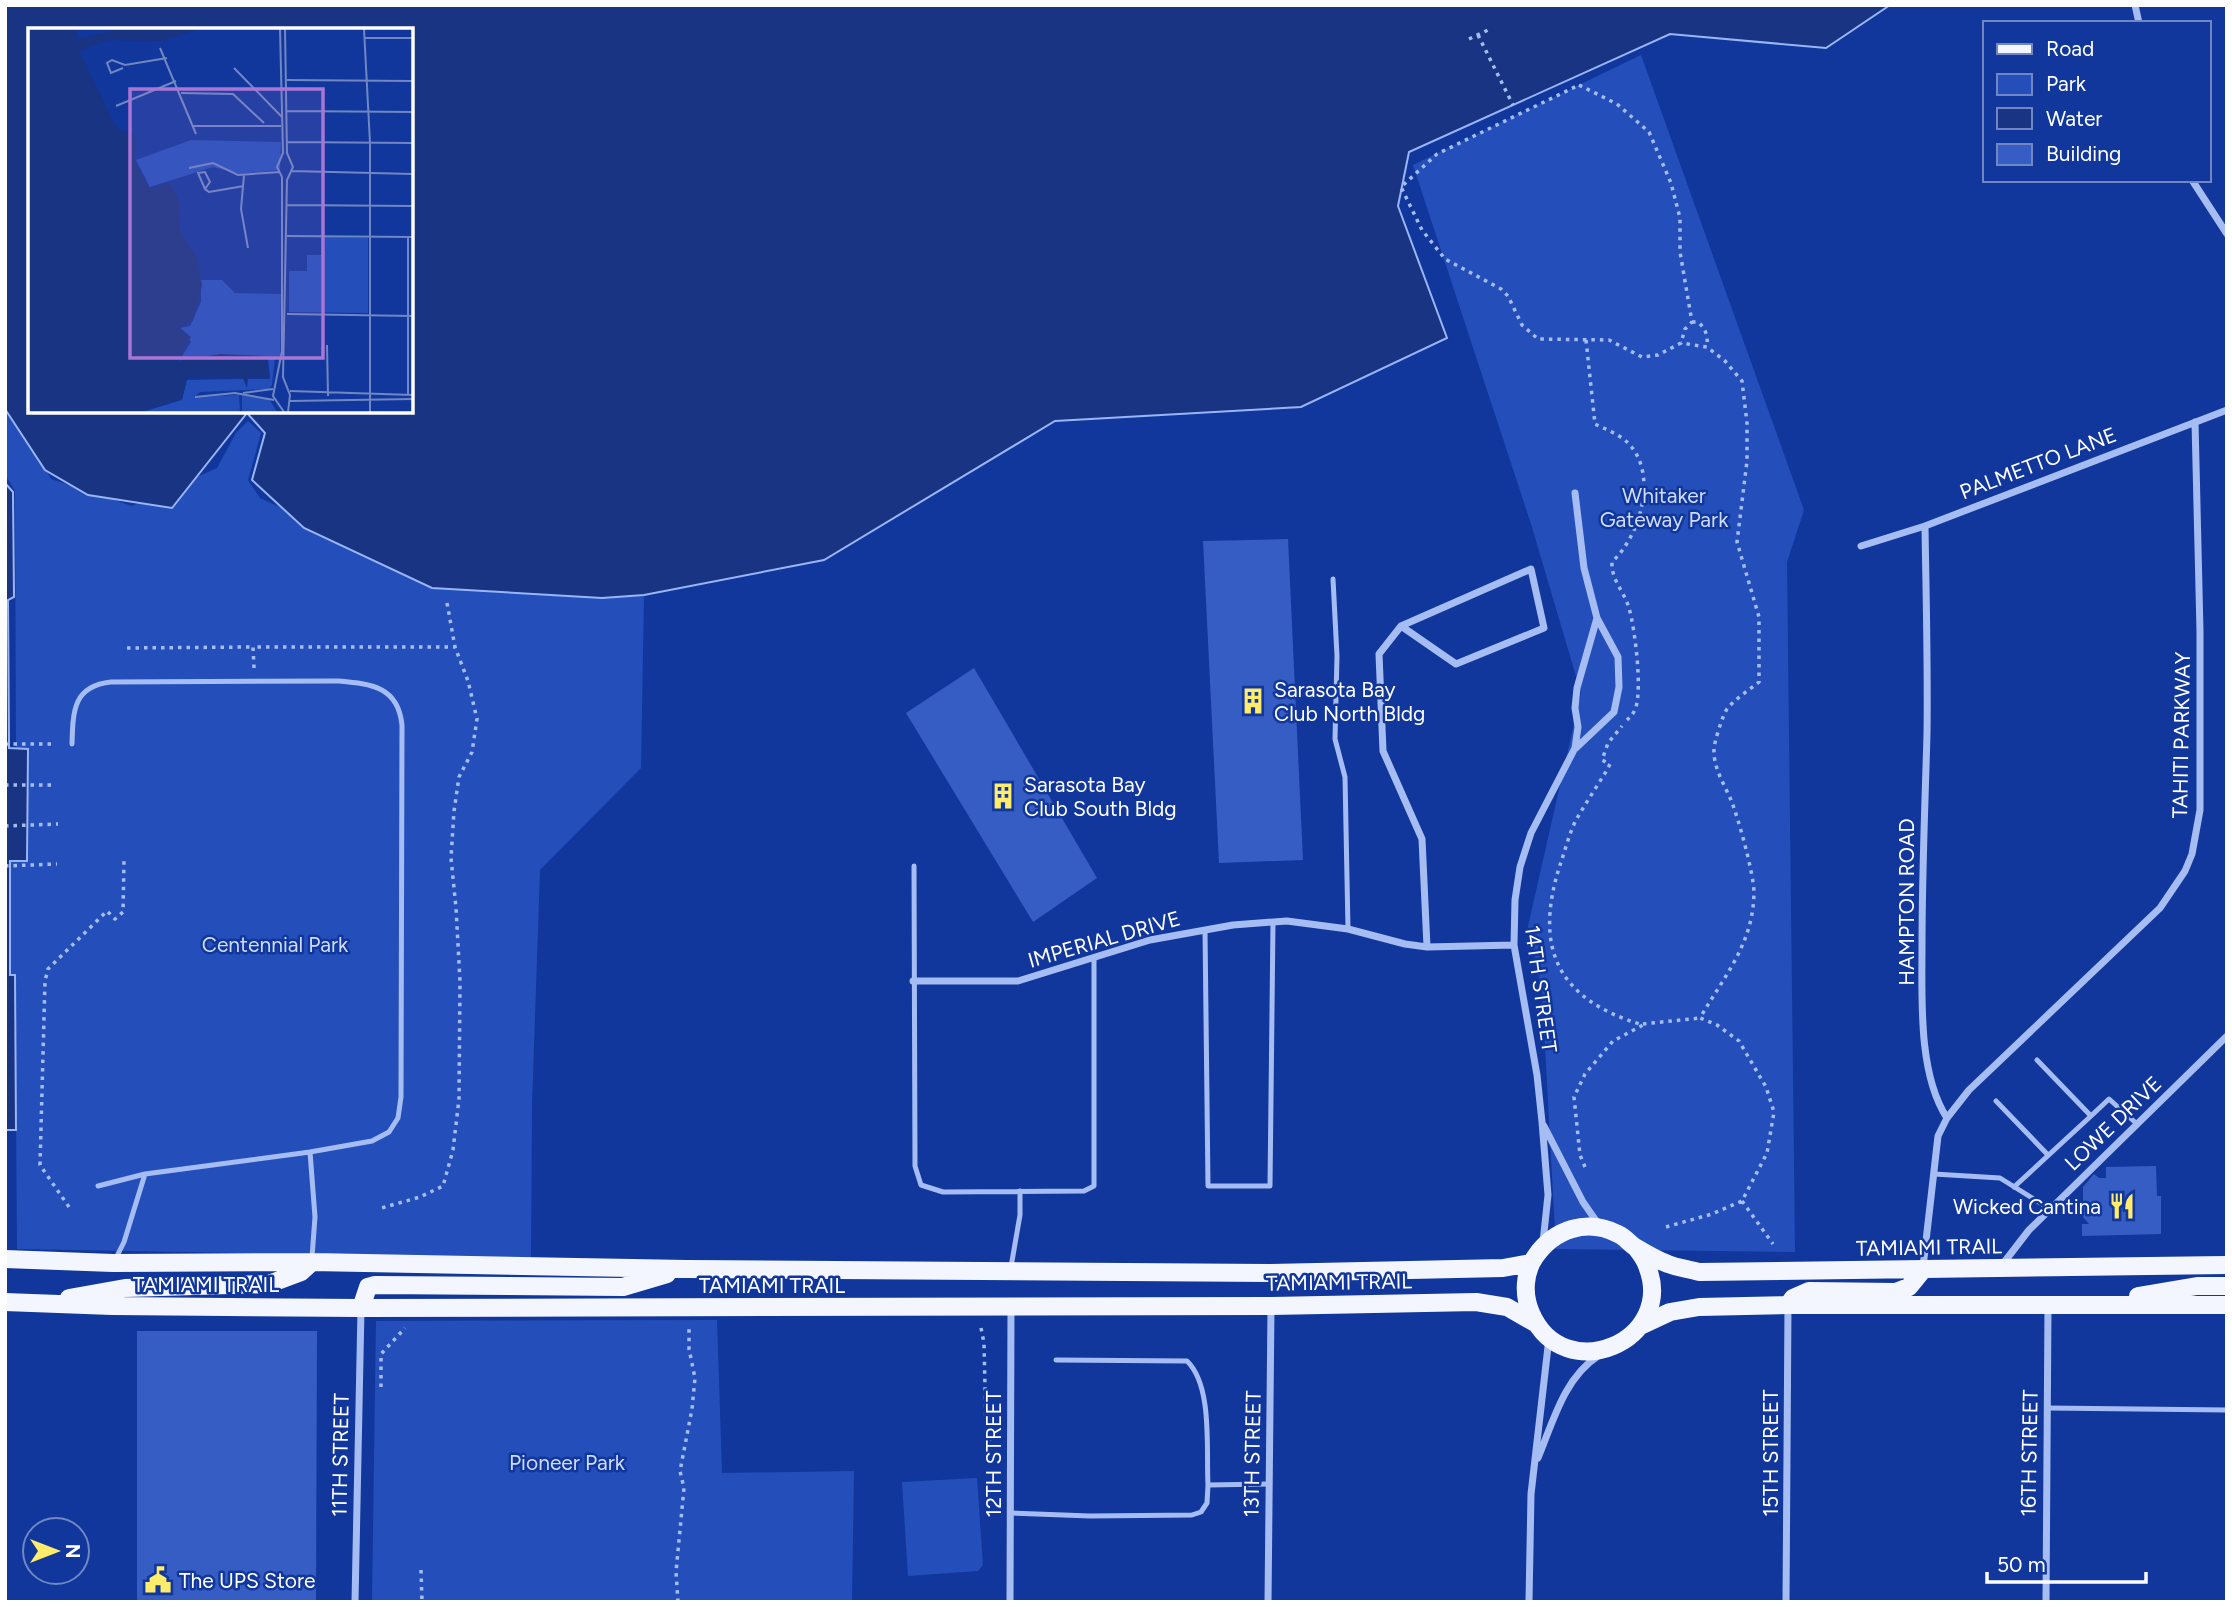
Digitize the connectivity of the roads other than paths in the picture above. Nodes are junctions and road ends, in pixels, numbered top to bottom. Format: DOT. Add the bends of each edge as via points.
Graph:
graph roads {
  1 [pos="2193,182"];
  2 [pos="2227,234"];
  3 [pos="2227,410"];
  4 [pos="2195,422"];
  5 [pos="1575,493"];
  6 [pos="1925,526"];
  7 [pos="1861,546"];
  8 [pos="1333,579"];
  9 [pos="1597,618"];
  10 [pos="1401,626"];
  11 [pos="72,744"];
  12 [pos="1575,748"];
  13 [pos="914,866"];
  14 [pos="1273,922"];
  15 [pos="1348,929"];
  16 [pos="1205,930"];
  17 [pos="1514,945"];
  18 [pos="1427,947"];
  19 [pos="1094,957"];
  20 [pos="913,981"];
  21 [pos="2227,1036"];
  22 [pos="2037,1060"];
  23 [pos="1996,1101"];
  24 [pos="2091,1116"];
  25 [pos="1947,1118"];
  26 [pos="1542,1122"];
  27 [pos="2137,1124"];
  28 [pos="310,1152"];
  29 [pos="2048,1156"];
  30 [pos="145,1174"];
  31 [pos="1934,1174"];
  32 [pos="98,1186"];
  33 [pos="2014,1187"];
  34 [pos="1020,1191"];
  35 [pos="2050,1209"];
  36 [pos="1601,1227"];
  37 [pos="1543,1245"];
  38 [pos="1636,1248"];
  39 [pos="5,1259"];
  40 [pos="312,1262"];
  41 [pos="114,1263"];
  42 [pos="1531,1263"];
  43 [pos="2227,1265"];
  44 [pos="1998,1268"];
  45 [pos="687,1269"];
  46 [pos="1011,1270"];
  47 [pos="1922,1271"];
  48 [pos="2227,1286"];
  49 [pos="5,1302"];
  50 [pos="41,1304"];
  51 [pos="2048,1304"];
  52 [pos="2087,1304"];
  53 [pos="1788,1305"];
  54 [pos="2227,1305"];
  55 [pos="1271,1306"];
  56 [pos="1011,1307"];
  57 [pos="361,1308"];
  58 [pos="1535,1323"];
  59 [pos="1640,1326"];
  60 [pos="1549,1338"];
  61 [pos="1607,1350"];
  62 [pos="1056,1360"];
  63 [pos="2047,1408"];
  64 [pos="2227,1410"];
  65 [pos="1534,1468"];
  66 [pos="1269,1484"];
  67 [pos="1208,1485"];
  68 [pos="1010,1513"];
  69 [pos="355,1602"];
  70 [pos="1010,1602"];
  71 [pos="1268,1602"];
  72 [pos="1529,1602"];
  73 [pos="1786,1602"];
  74 [pos="2046,1602"];
  1 -- 2 [label="street"];
  3 -- 4 [label="street, PALMETTO LANE"];
  4 -- 6 [label="street, PALMETTO LANE"];
  4 -- 25 [label="street, TAHITI PARKWAY" via="2200,810 2192,854 2160,908 1969,1090"];
  5 -- 9 [label="street, 14TH STREET" via="1580,552"];
  6 -- 7 [label="street, PALMETTO LANE"];
  6 -- 25 [label="street, HAMPTON ROAD" via="1922,979 1928,1063 1936,1102"];
  8 -- 15 [label="lane" via="1335,739 1345,777"];
  9 -- 12 [label="street, 14TH STREET" via="1577,688"];
  9 -- 12 [label="street, 14TH STREET" via="1618,657 1617,704 1608,719"];
  10 -- 10 [label="street" via="1531,569 1544,628 1456,664"];
  10 -- 18 [label="street" via="1379,654 1383,751 1422,839"];
  11 -- 28 [label="lane" via="76,706 84,691 96,683 338,681 372,685 392,698 401,715 398,1118 389,1132 372,1141"];
  12 -- 17 [label="street, 14TH STREET" via="1525,850 1515,900"];
  13 -- 20 [label="lane"];
  14 -- 15 [label="street, IMPERIAL DRIVE"];
  14 -- 16 [label="street, IMPERIAL DRIVE"];
  14 -- 16 [label="lane" via="1270,1186 1208,1186"];
  15 -- 18 [label="street, IMPERIAL DRIVE"];
  16 -- 19 [label="street, IMPERIAL DRIVE"];
  17 -- 18 [label="street, IMPERIAL DRIVE"];
  17 -- 26 [label="street, 14TH STREET"];
  19 -- 20 [label="street, IMPERIAL DRIVE" via="1018,981"];
  19 -- 34 [label="lane" via="1094,1186 1084,1191"];
  20 -- 34 [label="lane" via="915,1166 921,1185 943,1192"];
  21 -- 27 [label="street, LOWE DRIVE"];
  22 -- 24 [label="lane"];
  23 -- 29 [label="lane"];
  24 -- 27 [label="lane" via="2109,1099"];
  24 -- 29 [label="lane"];
  25 -- 31 [label="street" via="1938,1136"];
  26 -- 36 [label="street, 14TH STREET"];
  26 -- 37 [label="street, 14TH STREET" via="1548,1195"];
  27 -- 35 [label="street, LOWE DRIVE"];
  28 -- 30 [label="lane"];
  28 -- 40 [label="lane" via="316,1217"];
  29 -- 33 [label="lane"];
  30 -- 32 [label="lane"];
  30 -- 41 [label="lane"];
  31 -- 33 [label="lane" via="2000,1178"];
  31 -- 47 [label="street"];
  33 -- 35 [label="lane"];
  34 -- 46 [label="lane"];
  35 -- 44 [label="street, LOWE DRIVE"];
  36 -- 37 [label="main road, TAMIAMI TRAIL" via="1580,1226"];
  36 -- 38 [label="main road, TAMIAMI TRAIL" via="1620,1234"];
  37 -- 42 [label="main road, TAMIAMI TRAIL"];
  38 -- 47 [label="main road, TAMIAMI TRAIL" via="1669,1265 1699,1272"];
  38 -- 59 [label="main road" via="1652,1286"];
  39 -- 41 [label="main road, TAMIAMI TRAIL"];
  40 -- 41 [label="main road, TAMIAMI TRAIL"];
  40 -- 45 [label="main road, TAMIAMI TRAIL"];
  40 -- 50 [label="main road" via="301,1272 269,1284 125,1288"];
  42 -- 46 [label="main road, TAMIAMI TRAIL" via="1503,1268 1270,1273"];
  42 -- 58 [label="main road, TAMIAMI TRAIL" via="1525,1283"];
  43 -- 44 [label="main road, TAMIAMI TRAIL"];
  44 -- 47 [label="main road, TAMIAMI TRAIL"];
  45 -- 46 [label="main road, TAMIAMI TRAIL"];
  45 -- 57 [label="main road" via="623,1287 375,1285 364,1292"];
  47 -- 53 [label="main road" via="1909,1287 1896,1292 1809,1291"];
  48 -- 52 [label="main road" via="2197,1286"];
  49 -- 50 [label="main road, TAMIAMI TRAIL"];
  50 -- 57 [label="main road, TAMIAMI TRAIL"];
  51 -- 52 [label="main road"];
  51 -- 53 [label="main road"];
  51 -- 63 [label="street, 16TH STREET"];
  52 -- 54 [label="main road"];
  53 -- 59 [label="main road" via="1699,1307 1670,1312"];
  53 -- 73 [label="street, 15TH STREET"];
  55 -- 56 [label="main road, TAMIAMI TRAIL"];
  55 -- 58 [label="main road, TAMIAMI TRAIL" via="1476,1302 1507,1307"];
  55 -- 66 [label="street, 13TH STREET"];
  56 -- 57 [label="main road, TAMIAMI TRAIL"];
  56 -- 68 [label="street, 12TH STREET"];
  57 -- 69 [label="street, 11TH STREET"];
  58 -- 60 [label="main road, TAMIAMI TRAIL"];
  59 -- 61 [label="main road"];
  60 -- 61 [label="main road, TAMIAMI TRAIL" via="1567,1349"];
  60 -- 65 [label="street"];
  61 -- 65 [label="street" via="1585,1364 1564,1393"];
  62 -- 67 [label="lane" via="1187,1362 1200,1379 1204,1398"];
  63 -- 64 [label="lane"];
  63 -- 74 [label="street, 16TH STREET"];
  65 -- 72 [label="street"];
  66 -- 67 [label="lane"];
  66 -- 71 [label="street, 13TH STREET"];
  67 -- 68 [label="lane" via="1207,1503 1192,1515"];
  68 -- 70 [label="street, 12TH STREET"];
}
